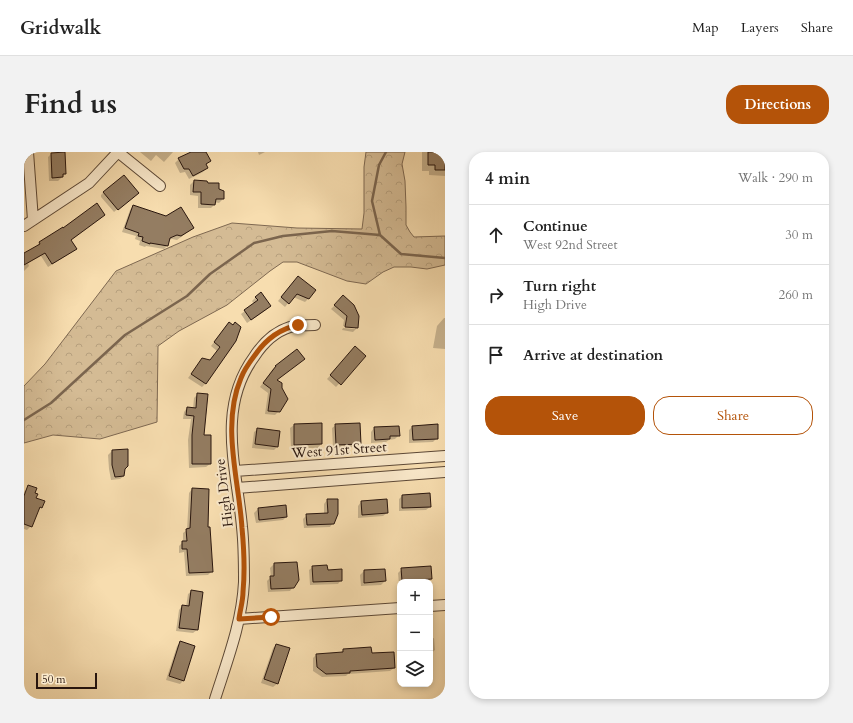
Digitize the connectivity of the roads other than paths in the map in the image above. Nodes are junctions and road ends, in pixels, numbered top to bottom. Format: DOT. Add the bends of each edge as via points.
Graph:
graph roads {
  1 [pos="28,152"];
  2 [pos="118,152"];
  3 [pos="160,186"];
  4 [pos="28,223"];
  5 [pos="314,325"];
  6 [pos="445,456"];
  7 [pos="235,471"];
  8 [pos="445,472"];
  9 [pos="238,488"];
  10 [pos="445,604"];
  11 [pos="433,606"];
  12 [pos="397,608"];
  13 [pos="239,619"];
  14 [pos="215,699"];
  1 -- 4 [label="street"];
  2 -- 3 [label="street"];
  2 -- 4 [label="street" via="89,182"];
  5 -- 7 [label="street, High Drive" via="298,325 273,335 247,366 239,383 233,409"];
  6 -- 7 [label="street, West 91st Street"];
  7 -- 9 [label="street, High Drive"];
  8 -- 9 [label="street"];
  9 -- 13 [label="street, High Drive" via="244,560"];
  10 -- 11 [label="street"];
  12 -- 13 [label="street"];
  13 -- 14 [label="street, High Drive"];
}
